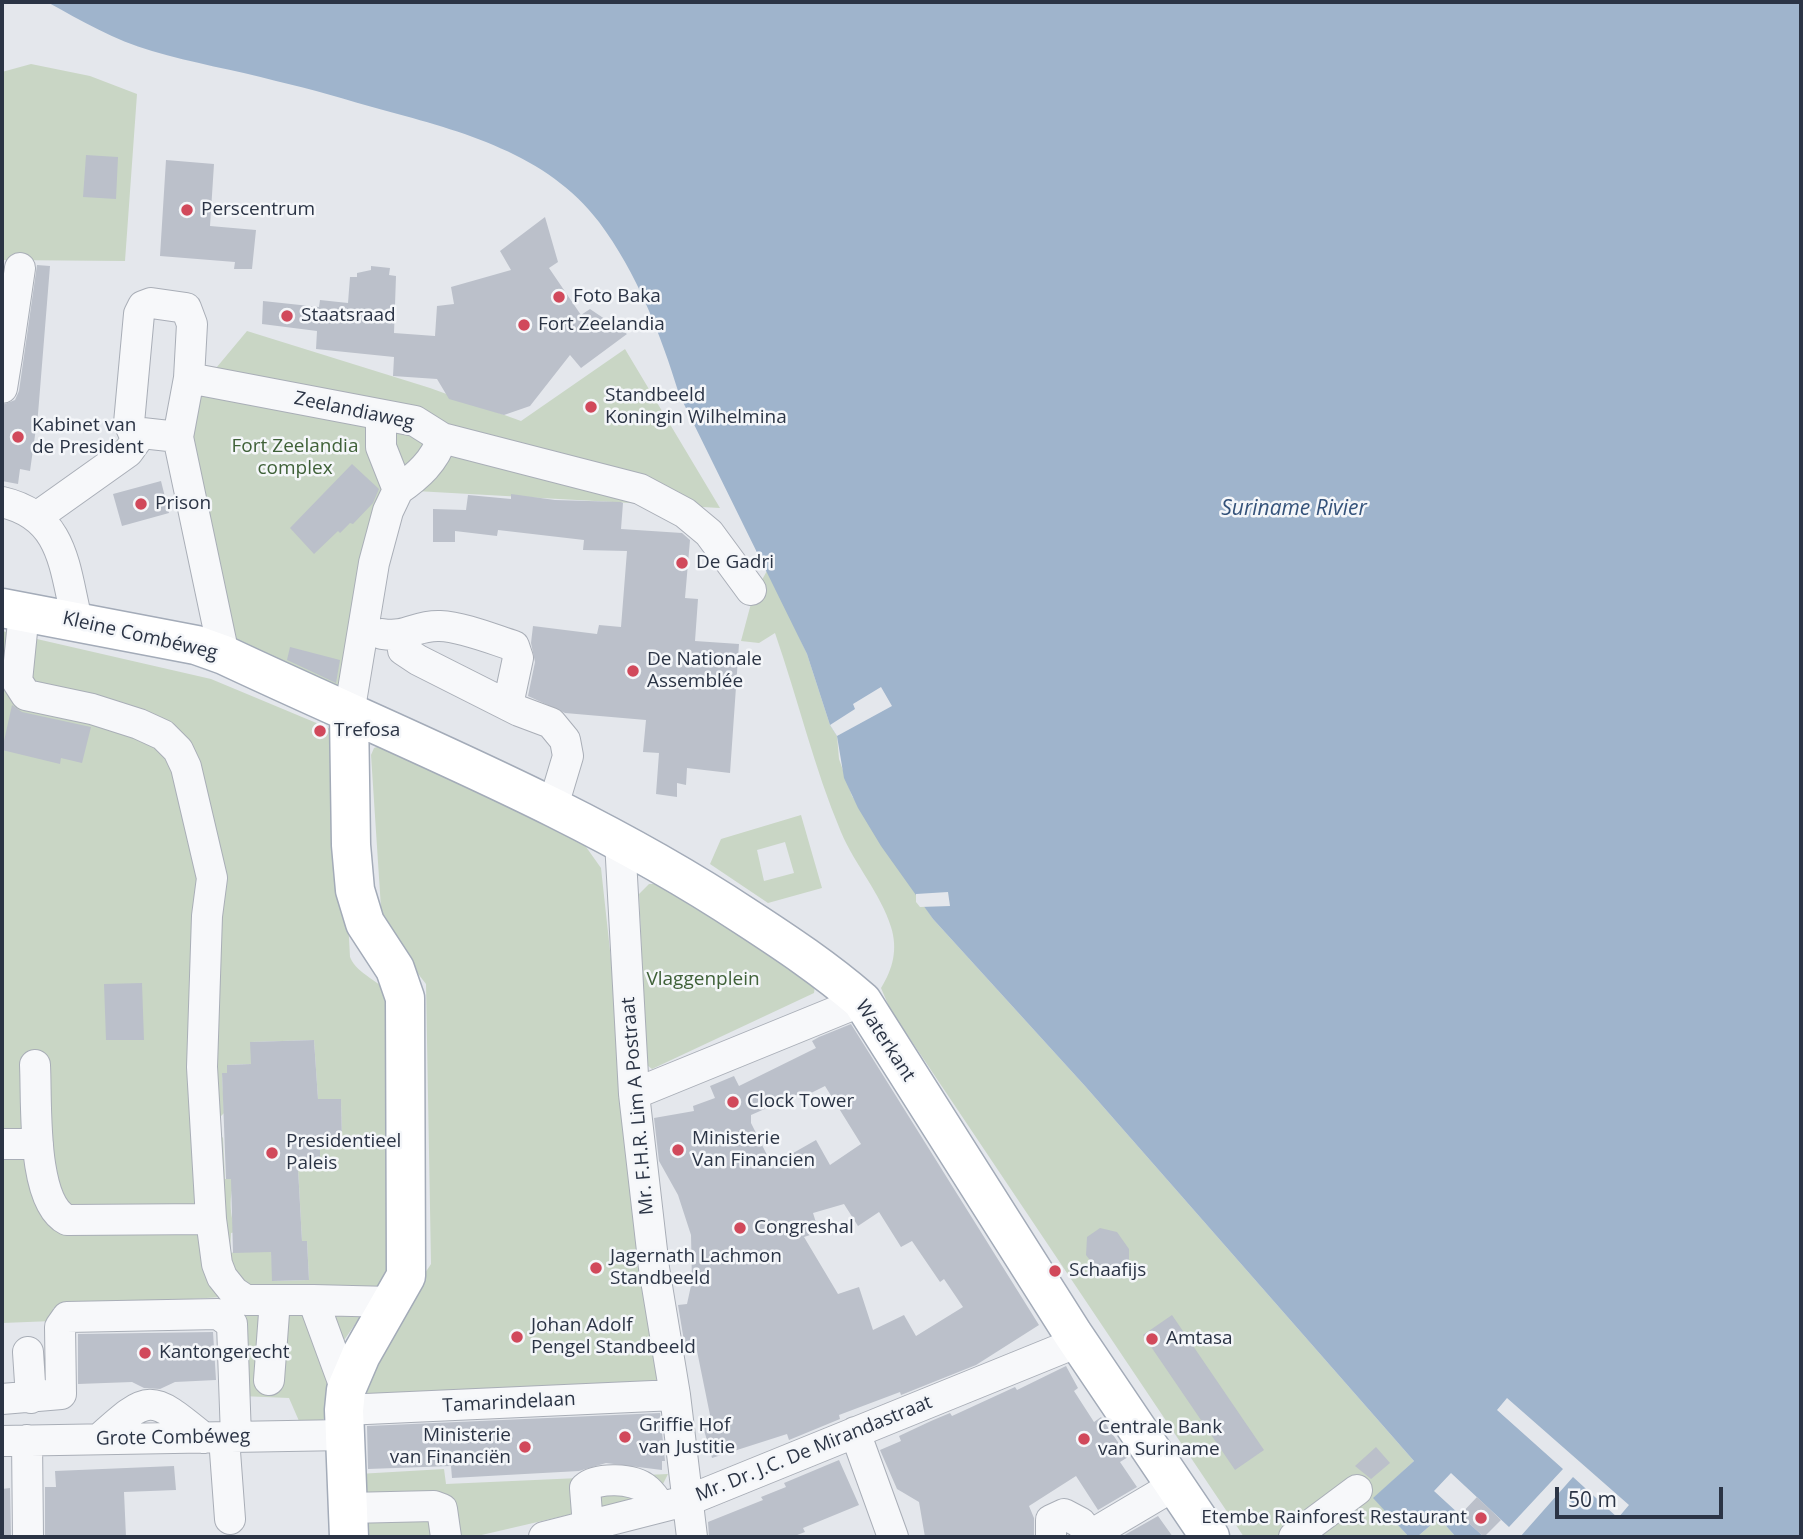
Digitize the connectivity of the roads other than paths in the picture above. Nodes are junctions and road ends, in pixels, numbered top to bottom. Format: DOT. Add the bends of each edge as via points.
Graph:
graph roads {
  1 [pos="20,268"];
  2 [pos="8,311"];
  3 [pos="4,357"];
  4 [pos="189,377"];
  5 [pos="2,388"];
  6 [pos="381,416"];
  7 [pos="141,435"];
  8 [pos="178,437"];
  9 [pos="442,438"];
  10 [pos="398,490"];
  11 [pos="2,502"];
  12 [pos="38,516"];
  13 [pos="751,590"];
  14 [pos="13,610"];
  15 [pos="77,620"];
  16 [pos="365,632"];
  17 [pos="402,637"];
  18 [pos="224,655"];
  19 [pos="508,705"];
  20 [pos="349,714"];
  21 [pos="553,806"];
  22 [pos="620,841"];
  23 [pos="862,1001"];
  24 [pos="35,1065"];
  25 [pos="634,1094"];
  26 [pos="2,1144"];
  27 [pos="38,1144"];
  28 [pos="211,1219"];
  29 [pos="275,1300"];
  30 [pos="313,1300"];
  31 [pos="391,1301"];
  32 [pos="1078,1342"];
  33 [pos="28,1352"];
  34 [pos="269,1380"];
  35 [pos="675,1395"];
  36 [pos="16,1398"];
  37 [pos="345,1412"];
  38 [pos="855,1432"];
  39 [pos="221,1438"];
  40 [pos="16,1441"];
  41 [pos="1175,1485"];
  42 [pos="1357,1490"];
  43 [pos="675,1503"];
  44 [pos="230,1520"];
  45 [pos="349,1523"];
  46 [pos="588,1526"];
  47 [pos="28,1537"];
  48 [pos="446,1537"];
  49 [pos="544,1537"];
  50 [pos="692,1537"];
  51 [pos="893,1537"];
  52 [pos="1051,1537"];
  53 [pos="1089,1537"];
  54 [pos="1210,1537"];
  55 [pos="1294,1537"];
  1 -- 2 [label="street"];
  2 -- 3 [label="street"];
  3 -- 5 [label="street"];
  4 -- 6 [label="street, Zeelandiaweg"];
  4 -- 7 [label="street" via="192,324 186,308 143,306 129,423 133,432"];
  4 -- 8 [label="street"];
  6 -- 9 [label="street, Zeelandiaweg" via="415,421"];
  6 -- 10 [label="street" via="381,447"];
  7 -- 8 [label="street"];
  7 -- 12 [label="street" via="128,452"];
  8 -- 18 [label="street"];
  9 -- 10 [label="street" via="428,465"];
  9 -- 13 [label="street, Zeelandiaweg" via="640,489 685,513 709,533"];
  10 -- 16 [label="street" via="374,563"];
  11 -- 12 [label="street" via="23,506"];
  12 -- 15 [label="street" via="53,534"];
  14 -- 15 [label="main road, Kleine Combéweg"];
  14 -- 28 [label="street" via="20,690 92,709 163,736 178,750 190,780 212,878 206,916 202,1067"];
  15 -- 18 [label="main road, Kleine Combéweg"];
  16 -- 17 [label="street"];
  16 -- 20 [label="street"];
  17 -- 19 [label="street" via="404,650 418,660"];
  17 -- 19 [label="street" via="418,627 442,626 514,646 518,658"];
  18 -- 20 [label="main road, Kleine Combéweg"];
  19 -- 21 [label="street" via="551,723 565,740 566,772"];
  20 -- 21 [label="main road, Waterkant"];
  20 -- 31 [label="main road" via="355,890 365,923 395,969 405,998 406,1276"];
  21 -- 22 [label="main road, Waterkant"];
  22 -- 23 [label="main road, Waterkant" via="683,875 782,940"];
  22 -- 25 [label="street, Mr. F.H.R. Lim A Postraat"];
  23 -- 25 [label="street"];
  23 -- 32 [label="main road, Waterkant"];
  24 -- 27 [label="street"];
  25 -- 35 [label="street, Mr. F.H.R. Lim A Postraat" via="654,1268"];
  26 -- 27 [label="street"];
  27 -- 28 [label="street" via="44,1191 52,1209 67,1220"];
  28 -- 29 [label="street" via="222,1277 246,1300"];
  29 -- 30 [label="street"];
  29 -- 34 [label="street"];
  30 -- 31 [label="street"];
  30 -- 37 [label="street"];
  31 -- 37 [label="main road"];
  32 -- 38 [label="street, Mr. Dr. J.C. De Mirandastraat"];
  32 -- 41 [label="main road, Waterkant"];
  33 -- 36 [label="street"];
  35 -- 37 [label="street, Tamarindelaan"];
  35 -- 43 [label="street, Mr. F.H.R. Lim A Postraat"];
  36 -- 39 [label="street" via="61,1394 60,1327 66,1317 218,1314 232,1324"];
  36 -- 40 [label="street"];
  37 -- 39 [label="street, Grote Combéweg"];
  37 -- 45 [label="main road"];
  38 -- 43 [label="street, Mr. Dr. J.C. De Mirandastraat"];
  38 -- 51 [label="street"];
  39 -- 40 [label="street, Grote Combéweg"];
  39 -- 44 [label="street"];
  40 -- 47 [label="street"];
  41 -- 53 [label="street"];
  41 -- 54 [label="main road, Waterkant"];
  42 -- 55 [label="street"];
  43 -- 46 [label="street, Mr. Dr. J.C. De Mirandastraat"];
  43 -- 46 [label="street" via="639,1485 595,1482 585,1488"];
  43 -- 50 [label="street, Mr. F.H.R. Lim A Postraat"];
  45 -- 48 [label="street" via="434,1506 442,1509"];
  46 -- 49 [label="street, Mr. Dr. J.C. De Mirandastraat"];
  52 -- 53 [label="street" via="1051,1520 1064,1514 1081,1523"];
}
